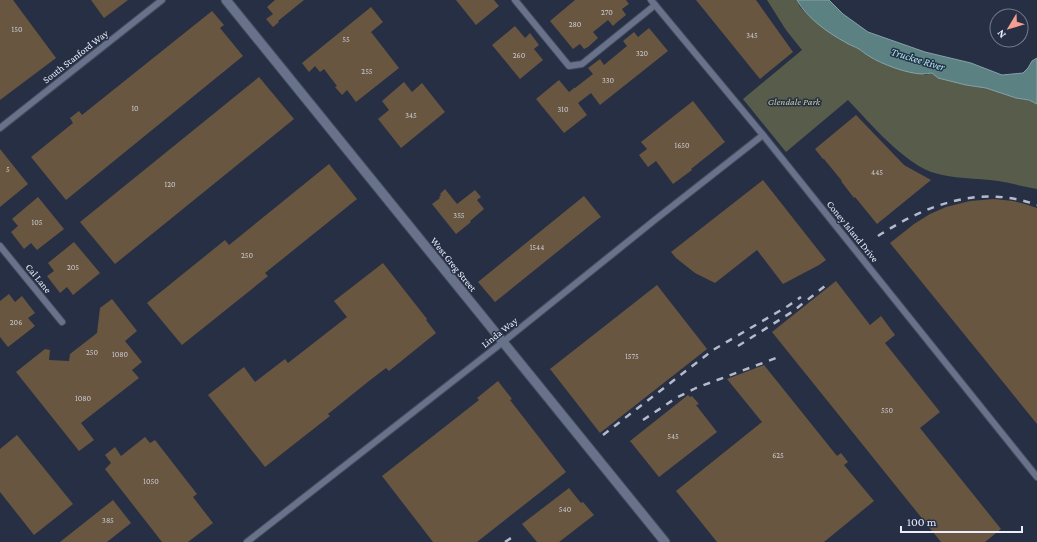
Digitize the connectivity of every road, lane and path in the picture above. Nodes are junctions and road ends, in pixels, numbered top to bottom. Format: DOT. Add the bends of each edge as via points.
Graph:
graph roads {
  1 [pos="162,0"];
  2 [pos="226,0"];
  3 [pos="515,0"];
  4 [pos="653,2"];
  5 [pos="0,128"];
  6 [pos="763,135"];
  7 [pos="0,246"];
  8 [pos="62,322"];
  9 [pos="503,342"];
  10 [pos="1037,477"];
  11 [pos="246,542"];
  12 [pos="665,542"];
  1 -- 5 [label="street, South Stanford Way"];
  2 -- 9 [label="main road, West Greg Street"];
  3 -- 4 [label="street" via="569,66 582,64"];
  4 -- 6 [label="street, Coney Island Drive"];
  6 -- 9 [label="street, Linda Way"];
  6 -- 10 [label="street, Coney Island Drive"];
  7 -- 8 [label="street, Cal Lane"];
  9 -- 11 [label="street, Linda Way"];
  9 -- 12 [label="main road, West Greg Street"];
}
